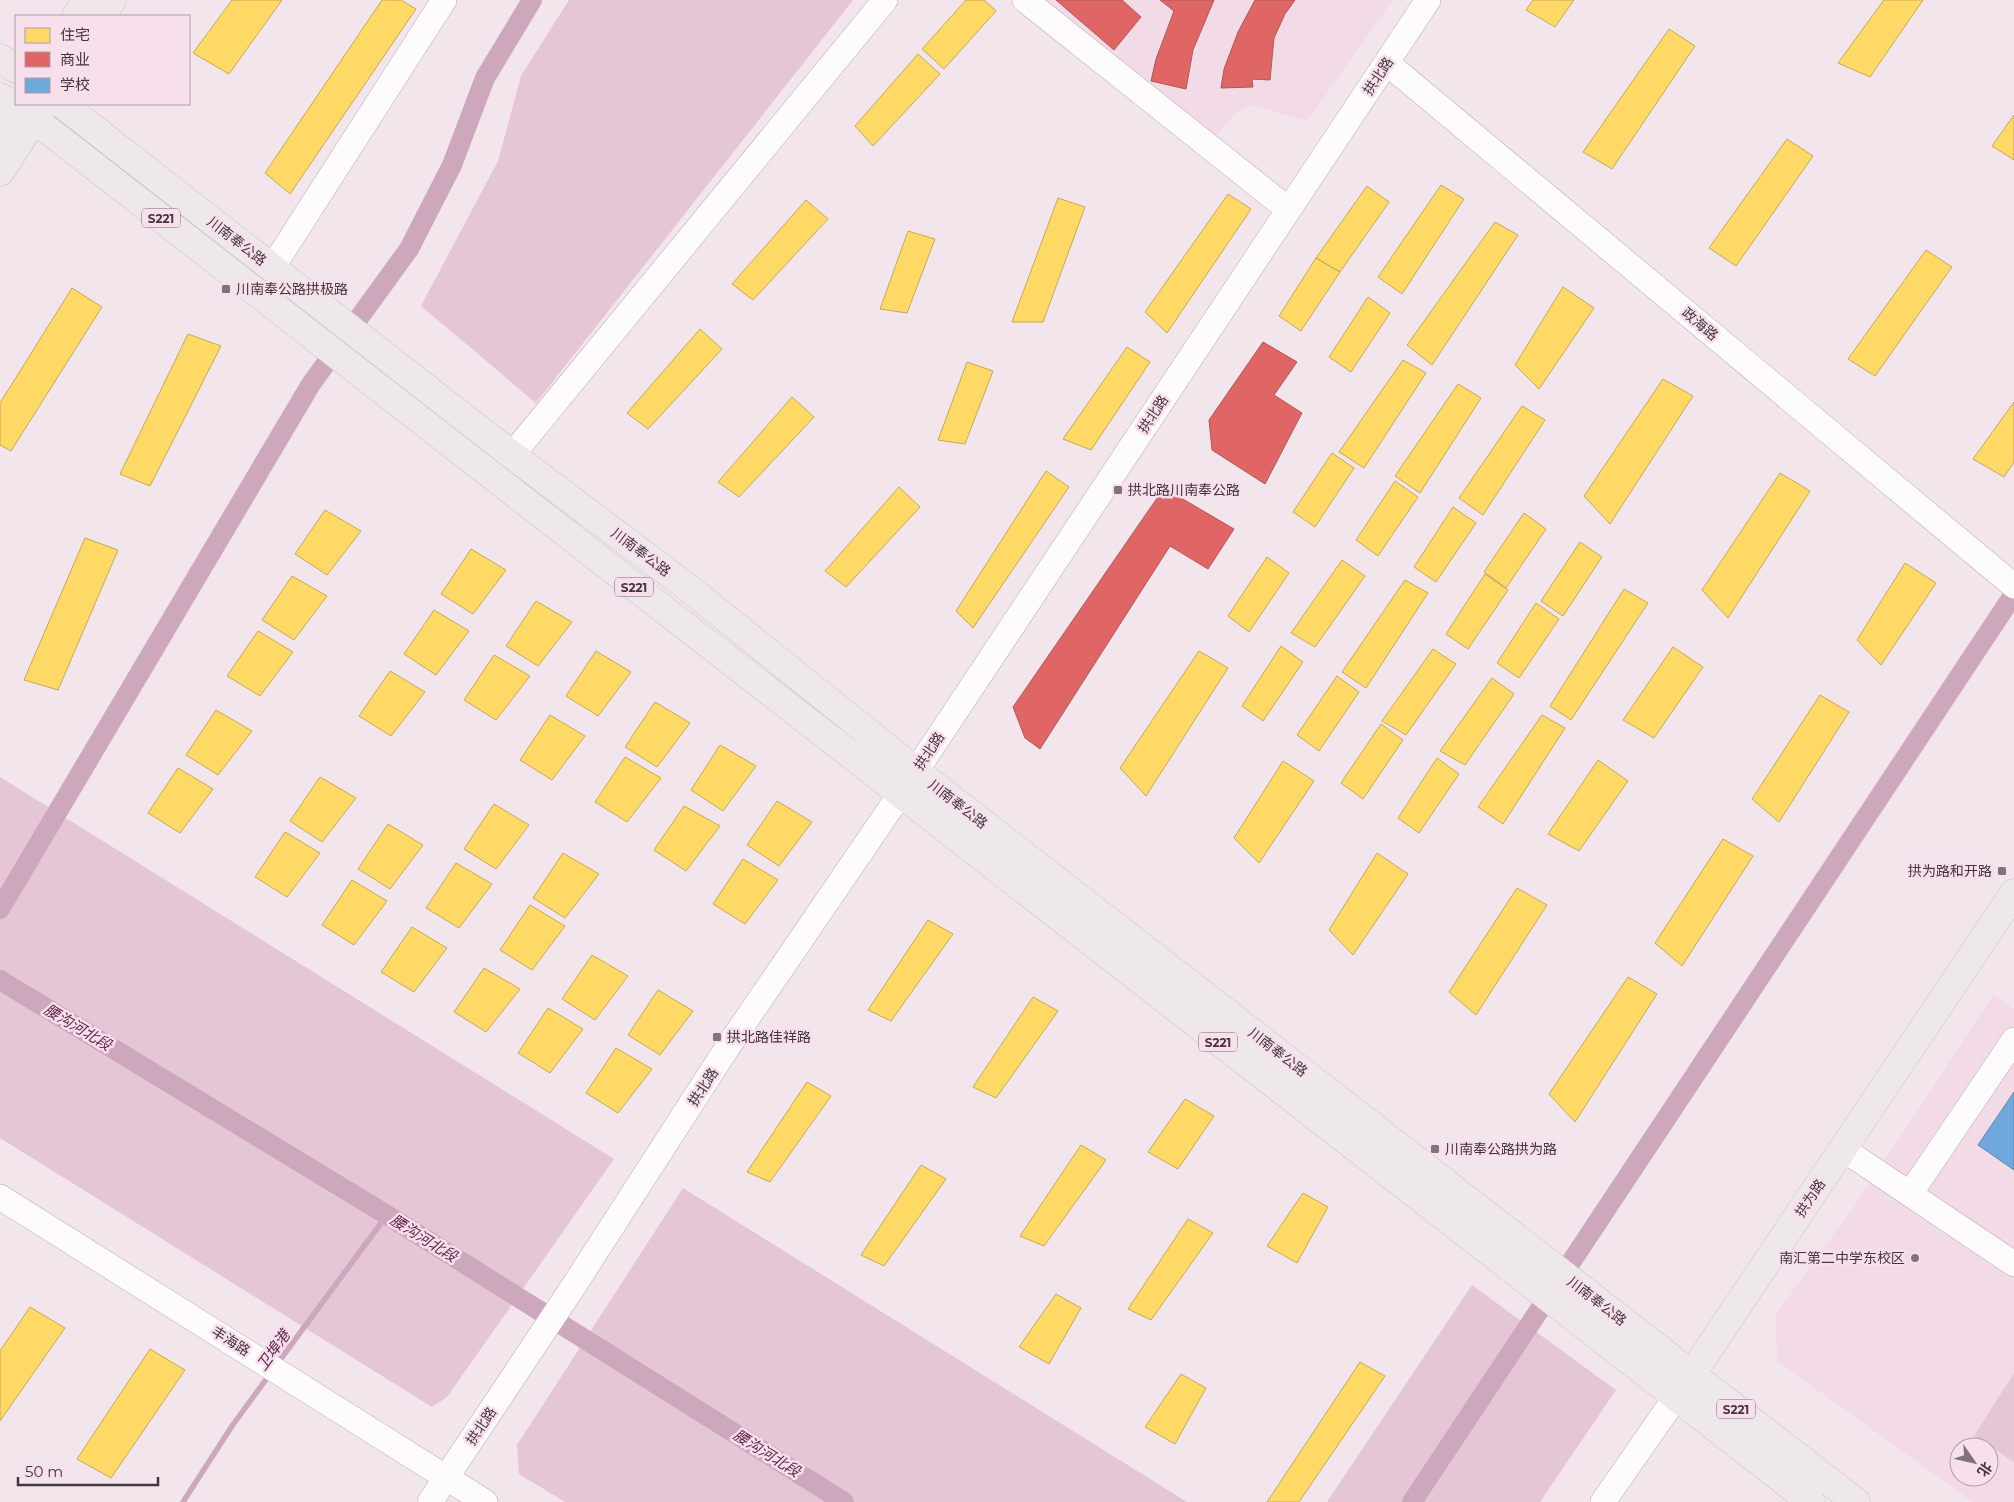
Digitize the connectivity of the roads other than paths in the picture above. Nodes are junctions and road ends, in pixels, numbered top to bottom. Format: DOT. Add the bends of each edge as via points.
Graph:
graph roads {
  1 [pos="87,0"];
  2 [pos="112,0"];
  3 [pos="444,0"];
  4 [pos="885,0"];
  5 [pos="1025,0"];
  6 [pos="1428,0"];
  7 [pos="77,15"];
  8 [pos="102,15"];
  9 [pos="0,58"];
  10 [pos="1387,63"];
  11 [pos="15,68"];
  12 [pos="63,105"];
  13 [pos="23,106"];
  14 [pos="0,133"];
  15 [pos="0,172"];
  16 [pos="1289,210"];
  17 [pos="272,268"];
  18 [pos="512,456"];
  19 [pos="2014,586"];
  20 [pos="916,771"];
  21 [pos="900,794"];
  22 [pos="2014,893"];
  23 [pos="2014,1040"];
  24 [pos="1843,1149"];
  25 [pos="1910,1194"];
  26 [pos="0,1197"];
  27 [pos="2014,1264"];
  28 [pos="1692,1374"];
  29 [pos="1676,1397"];
  30 [pos="446,1478"];
  31 [pos="430,1502"];
  32 [pos="485,1502"];
  33 [pos="1603,1502"];
  34 [pos="1811,1502"];
  35 [pos="1856,1502"];
  1 -- 7 [label="main road"];
  2 -- 8 [label="main road"];
  3 -- 17 [label="street"];
  4 -- 18 [label="street"];
  5 -- 16 [label="street"];
  6 -- 10 [label="street, 拱北路"];
  9 -- 11 [label="main road"];
  10 -- 16 [label="street, 拱北路"];
  10 -- 19 [label="street, 政海路"];
  12 -- 17 [label="main road, 川南奉公路 / S221"];
  13 -- 14 [label="main road"];
  13 -- 15 [label="main road"];
  13 -- 21 [label="main road, 川南奉公路 / S221" via="304,330"];
  16 -- 20 [label="street, 拱北路"];
  17 -- 18 [label="main road, 川南奉公路 / S221"];
  18 -- 20 [label="main road, 川南奉公路 / S221" via="687,588"];
  20 -- 21 [label="street, 拱北路"];
  20 -- 28 [label="main road, 川南奉公路 / S221"];
  21 -- 29 [label="main road, 川南奉公路 / S221"];
  21 -- 30 [label="street, 拱北路" via="729,1045"];
  22 -- 24 [label="main road, 拱为路"];
  23 -- 25 [label="street"];
  24 -- 25 [label="street"];
  24 -- 28 [label="main road, 拱为路"];
  25 -- 27 [label="street"];
  26 -- 30 [label="street, 丰海路"];
  28 -- 29 [label="street, 拱为路"];
  28 -- 35 [label="main road, 川南奉公路 / S221"];
  29 -- 33 [label="street, 拱为路"];
  29 -- 34 [label="main road, 川南奉公路 / S221"];
  30 -- 31 [label="street, 拱北路"];
  30 -- 32 [label="street, 丰海路"];
}
